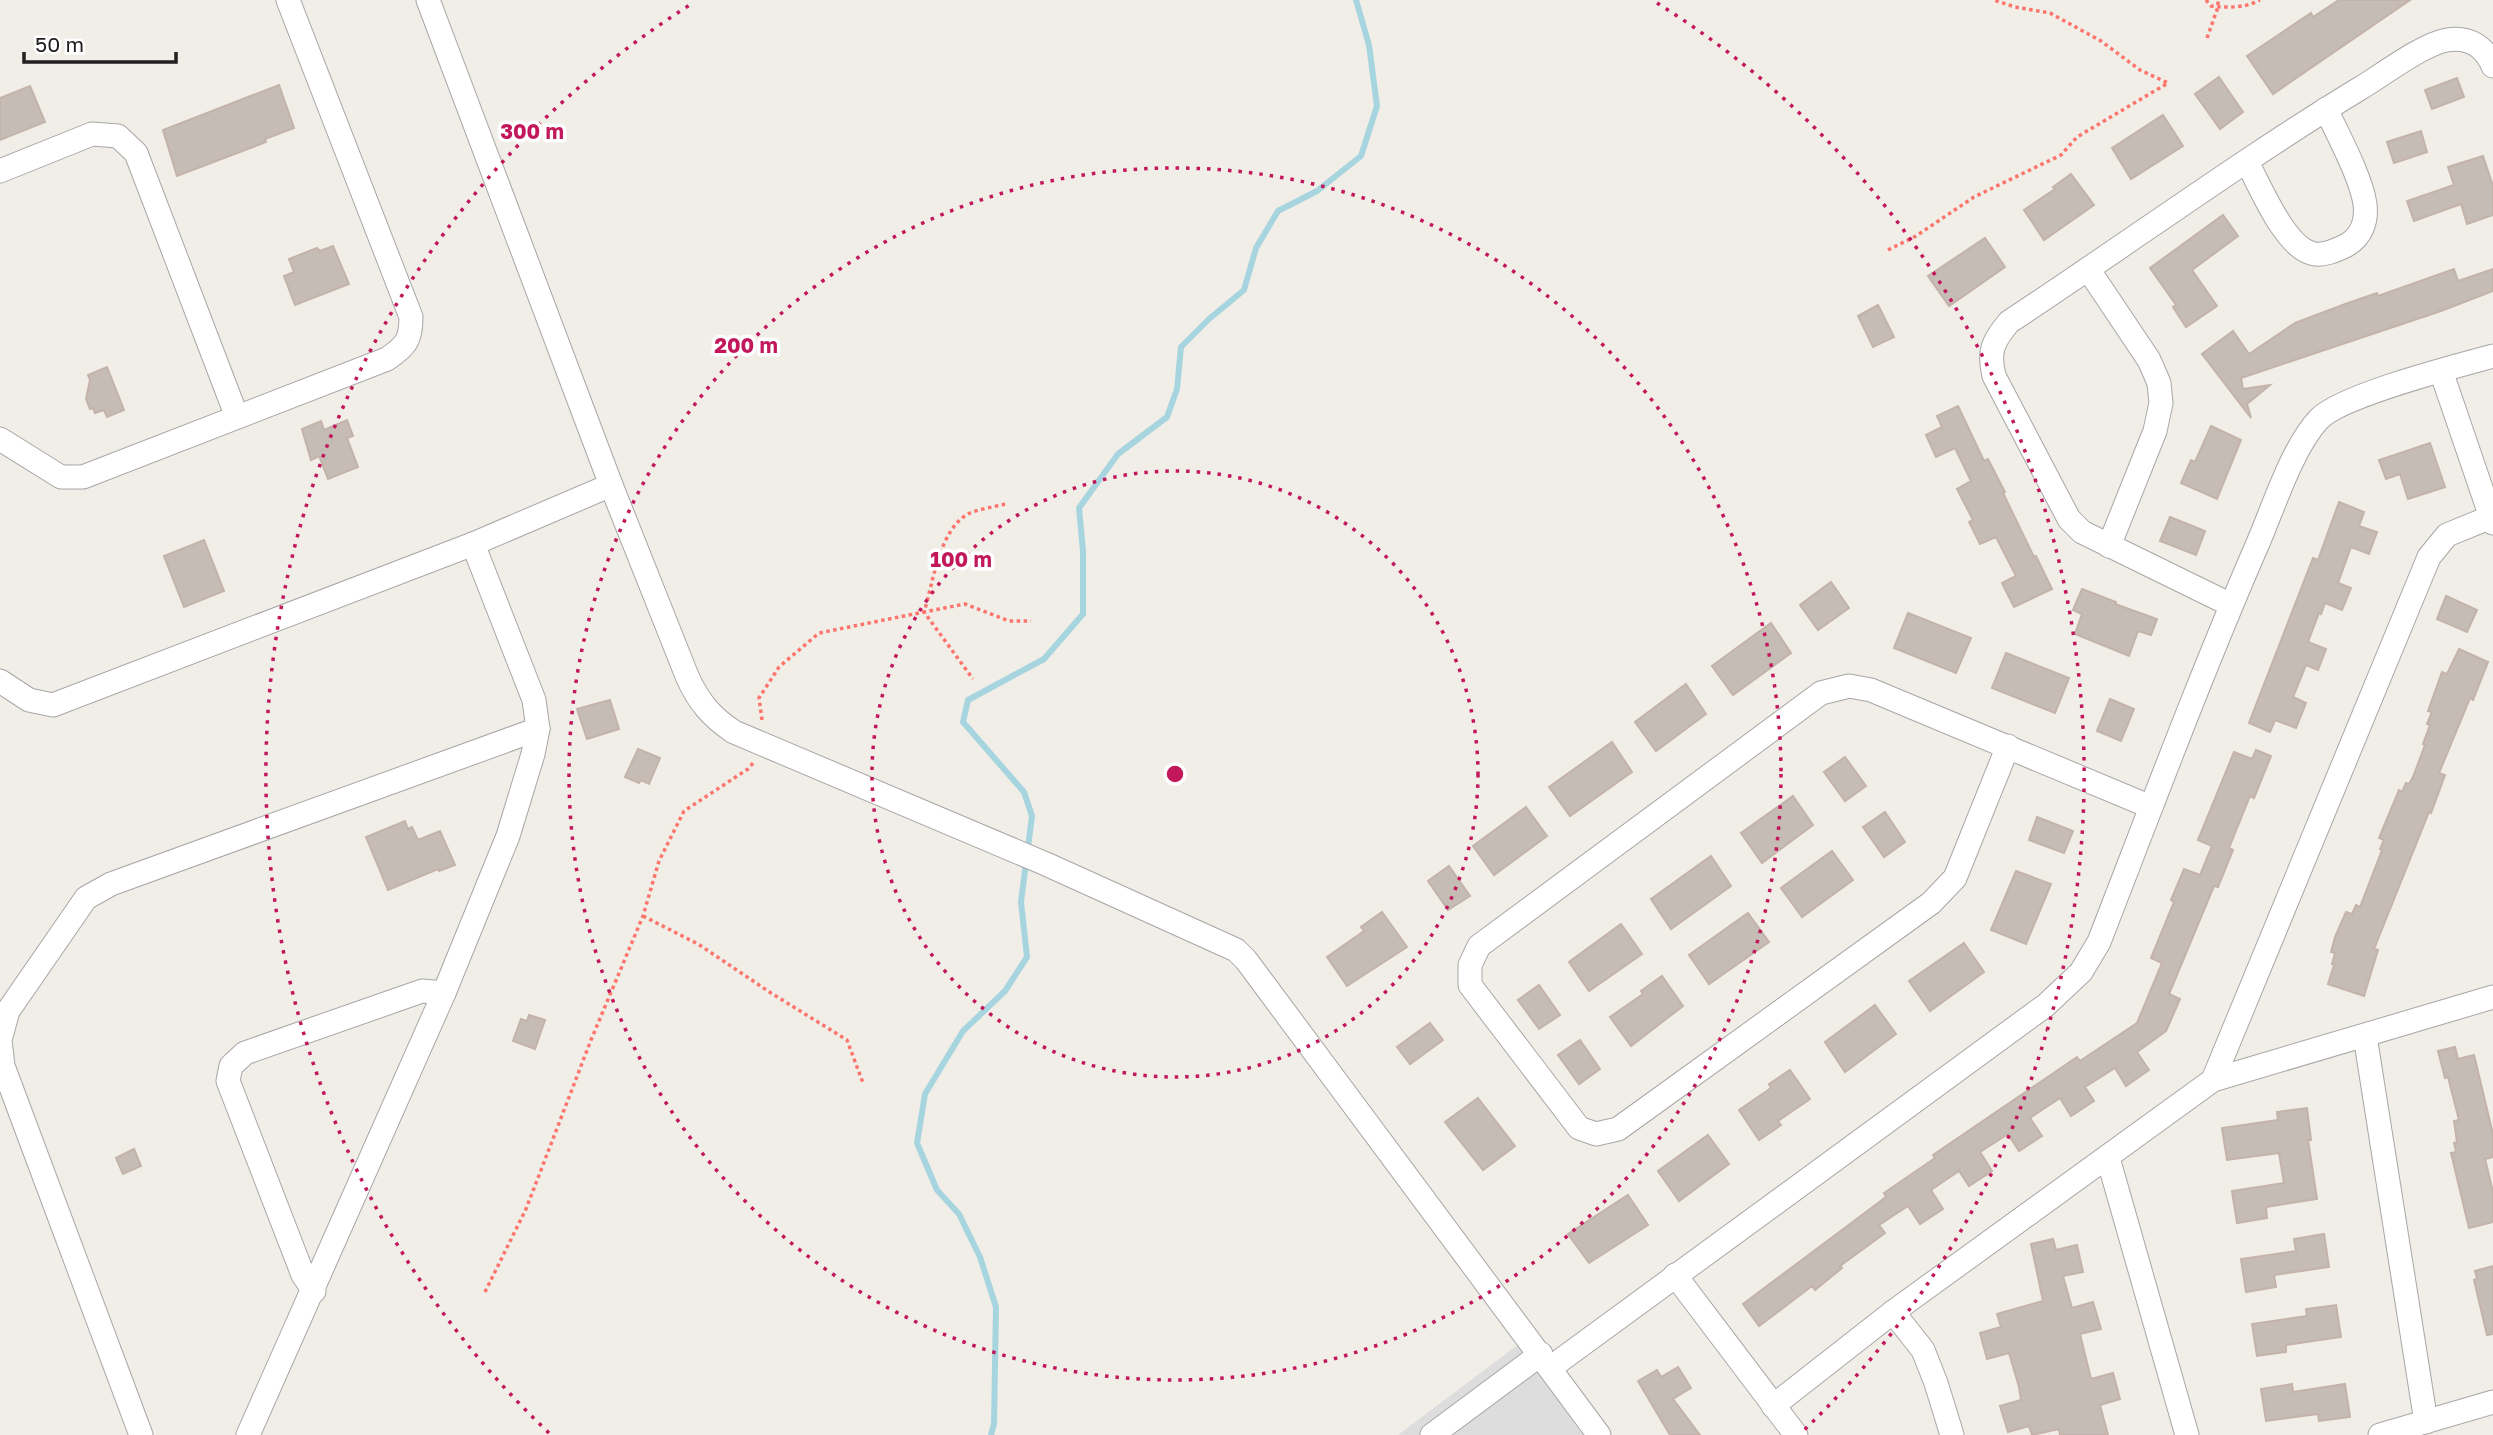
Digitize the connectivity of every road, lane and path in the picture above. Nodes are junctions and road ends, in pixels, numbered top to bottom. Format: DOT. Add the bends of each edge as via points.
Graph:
graph roads {
  1 [pos="288,0"];
  2 [pos="428,0"];
  3 [pos="1994,0"];
  4 [pos="2206,0"];
  5 [pos="2218,0"];
  6 [pos="2260,0"];
  7 [pos="2218,7"];
  8 [pos="2207,38"];
  9 [pos="2493,66"];
  10 [pos="2326,109"];
  11 [pos="2247,162"];
  12 [pos="0,172"];
  13 [pos="1888,250"];
  14 [pos="2088,270"];
  15 [pos="2493,356"];
  16 [pos="2441,371"];
  17 [pos="237,417"];
  18 [pos="0,439"];
  19 [pos="611,485"];
  20 [pos="1005,504"];
  21 [pos="2492,520"];
  22 [pos="473,544"];
  23 [pos="2109,546"];
  24 [pos="2231,605"];
  25 [pos="924,612"];
  26 [pos="1031,621"];
  27 [pos="973,679"];
  28 [pos="0,681"];
  29 [pos="538,729"];
  30 [pos="766,745"];
  31 [pos="2008,746"];
  32 [pos="2151,807"];
  33 [pos="643,916"];
  34 [pos="444,993"];
  35 [pos="2493,998"];
  36 [pos="2365,1036"];
  37 [pos="2213,1080"];
  38 [pos="863,1083"];
  39 [pos="2108,1158"];
  40 [pos="1675,1275"];
  41 [pos="314,1291"];
  42 [pos="485,1292"];
  43 [pos="1893,1312"];
  44 [pos="1545,1361"];
  45 [pos="2493,1402"];
  46 [pos="1773,1406"];
  47 [pos="2426,1422"];
  48 [pos="141,1435"];
  49 [pos="248,1435"];
  50 [pos="1432,1435"];
  51 [pos="1600,1435"];
  52 [pos="1796,1435"];
  53 [pos="1952,1435"];
  54 [pos="2187,1435"];
  55 [pos="2380,1435"];
  1 -- 17 [label="street" via="411,317 411,334 387,359"];
  2 -- 19 [label="street"];
  3 -- 13 [label="path" via="2050,13 2168,83 2077,137 2062,155 1974,197"];
  4 -- 7 [label="path"];
  5 -- 7 [label="path"];
  6 -- 7 [label="path" via="2248,6"];
  7 -- 8 [label="path"];
  9 -- 10 [label="street" via="2488,54 2472,41 2447,40"];
  10 -- 11 [label="street"];
  10 -- 11 [label="street" via="2365,204 2366,224 2354,241 2334,252 2313,254 2298,247"];
  11 -- 14 [label="street"];
  12 -- 17 [label="street" via="92,134 118,136 136,153"];
  14 -- 23 [label="street" via="2149,360 2161,403 2155,432"];
  14 -- 23 [label="street" via="2009,322 1995,339 1990,359 1994,376 2069,519 2082,532"];
  15 -- 16 [label="street"];
  16 -- 21 [label="street"];
  16 -- 24 [label="street" via="2347,402 2320,418 2299,449"];
  17 -- 18 [label="street" via="83,477 61,477"];
  19 -- 22 [label="street"];
  19 -- 30 [label="street" via="697,698 719,723"];
  20 -- 25 [label="path" via="967,515 952,530 936,561"];
  21 -- 37 [label="street" via="2447,535 2429,557"];
  22 -- 28 [label="street" via="53,705 29,700"];
  22 -- 29 [label="street" via="534,700"];
  23 -- 24 [label="street"];
  24 -- 32 [label="street"];
  25 -- 26 [label="path" via="965,604 1009,621"];
  25 -- 27 [label="path"];
  25 -- 30 [label="path" via="819,633 779,667 759,698"];
  29 -- 34 [label="street" via="508,836"];
  29 -- 48 [label="street" via="111,884 86,898 8,1011 0,1041 3,1066"];
  30 -- 33 [label="path" via="748,769 684,811 659,861"];
  30 -- 44 [label="street" via="1236,950"];
  31 -- 31 [label="street" via="1871,690 1849,686 1821,693 1479,946 1470,965 1469,985 1579,1128 1595,1134 1618,1129 1931,903 1955,878"];
  31 -- 32 [label="street"];
  32 -- 40 [label="street" via="2099,942 2081,972 2046,1005"];
  33 -- 38 [label="path" via="698,944 848,1040"];
  33 -- 42 [label="path" via="526,1209"];
  34 -- 41 [label="street"];
  34 -- 41 [label="street" via="422,990 245,1053 231,1066 228,1081 303,1275"];
  35 -- 36 [label="street"];
  36 -- 37 [label="street"];
  36 -- 47 [label="street"];
  37 -- 39 [label="street"];
  39 -- 43 [label="street"];
  39 -- 54 [label="street"];
  40 -- 44 [label="street"];
  40 -- 46 [label="street"];
  41 -- 49 [label="street"];
  43 -- 46 [label="street"];
  43 -- 53 [label="street" via="1923,1350"];
  44 -- 50 [label="street"];
  44 -- 51 [label="street"];
  45 -- 47 [label="street"];
  46 -- 52 [label="street"];
  47 -- 55 [label="street"];
}
